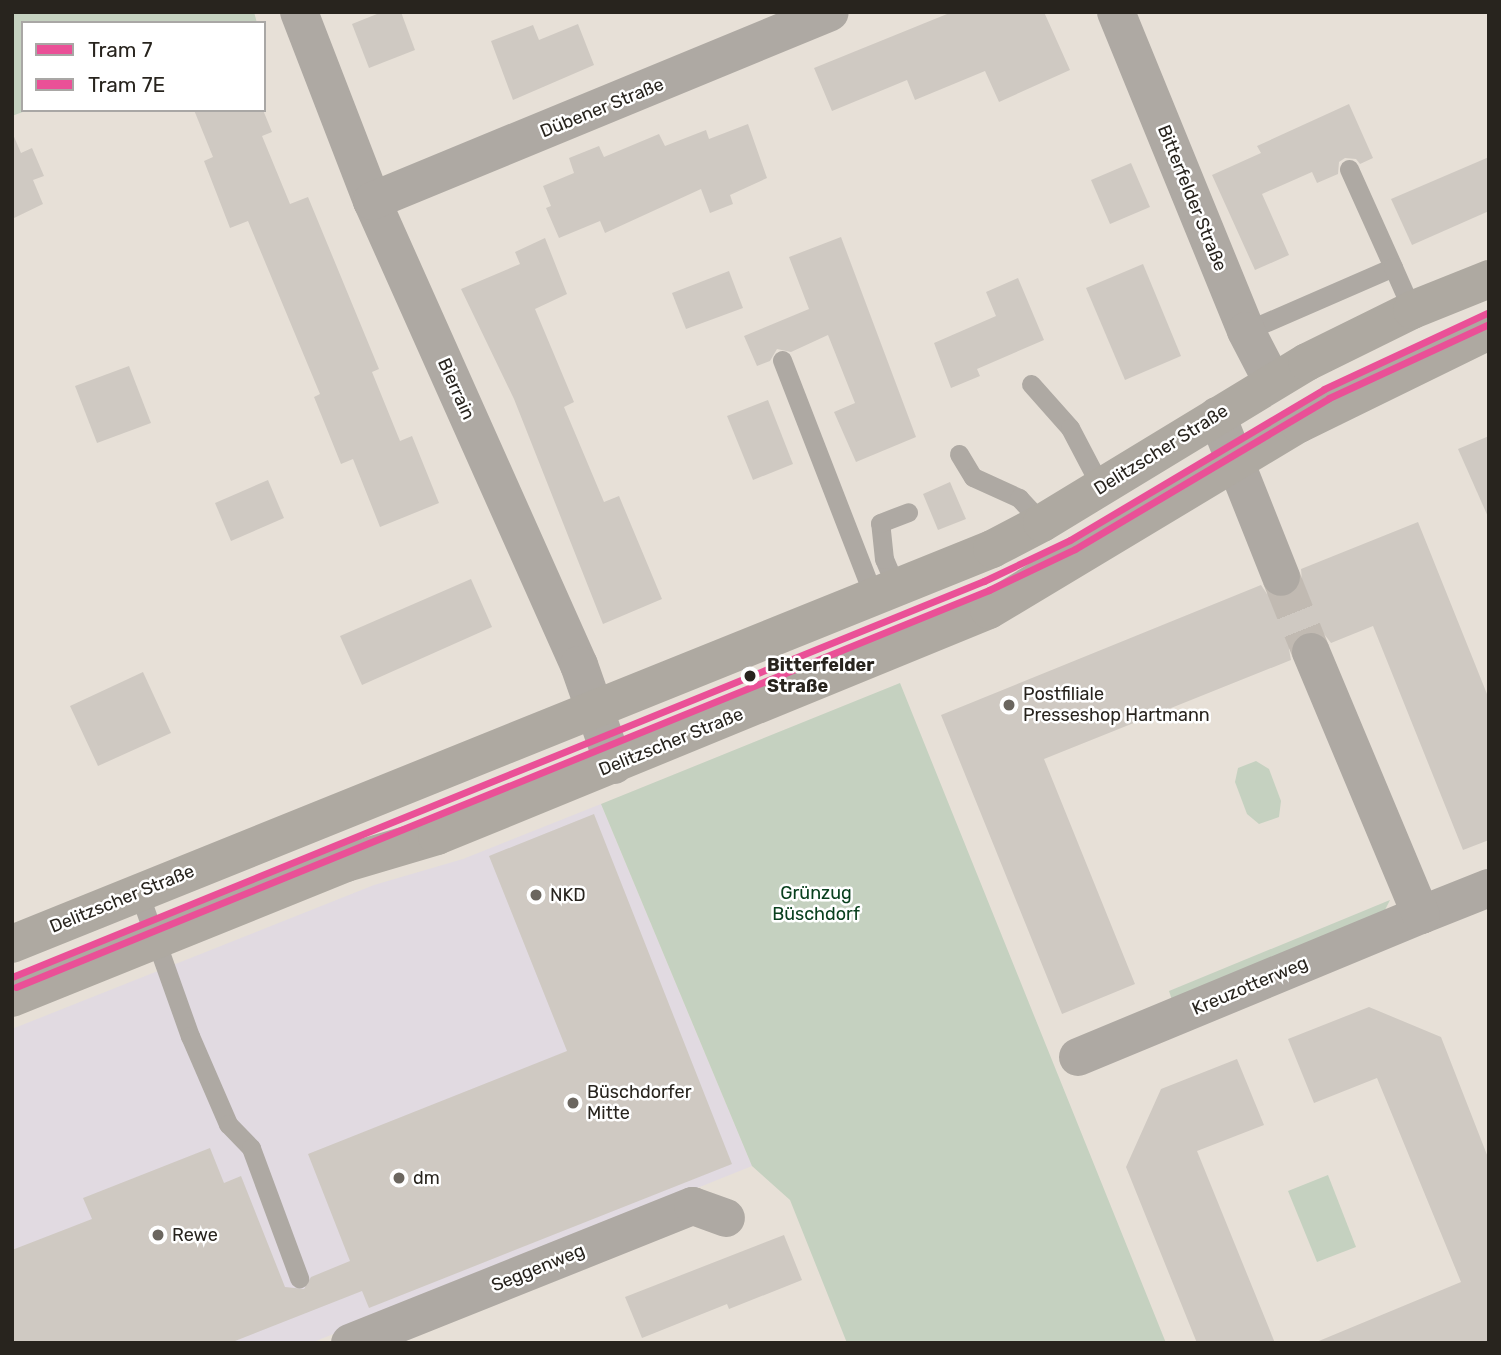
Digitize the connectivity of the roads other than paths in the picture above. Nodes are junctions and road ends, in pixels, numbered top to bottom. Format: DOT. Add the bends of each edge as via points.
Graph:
graph roads {
  1 [pos="299,12"];
  2 [pos="831,12"];
  3 [pos="1116,12"];
  4 [pos="764,26"];
  5 [pos="1349,169"];
  6 [pos="372,201"];
  7 [pos="1393,267"];
  8 [pos="1489,279"];
  9 [pos="1412,310"];
  10 [pos="1246,331"];
  11 [pos="1489,331"];
  12 [pos="782,360"];
  13 [pos="1272,381"];
  14 [pos="1031,384"];
  15 [pos="1217,416"];
  16 [pos="959,454"];
  17 [pos="1235,462"];
  18 [pos="1101,487"];
  19 [pos="908,512"];
  20 [pos="1042,523"];
  21 [pos="1281,577"];
  22 [pos="885,592"];
  23 [pos="1311,652"];
  24 [pos="593,710"];
  25 [pos="614,765"];
  26 [pos="1489,888"];
  27 [pos="139,893"];
  28 [pos="1421,915"];
  29 [pos="157,940"];
  30 [pos="12,944"];
  31 [pos="12,998"];
  32 [pos="1077,1057"];
  33 [pos="726,1218"];
  34 [pos="299,1278"];
  35 [pos="350,1343"];
  1 -- 6 [label="street, Bierrain"];
  2 -- 4 [label="street, Dübener Straße"];
  3 -- 10 [label="street, Bitterfelder Straße"];
  4 -- 6 [label="street, Dübener Straße"];
  5 -- 7 [label="lane"];
  6 -- 24 [label="street, Bierrain" via="579,665"];
  7 -- 9 [label="lane"];
  7 -- 10 [label="lane"];
  8 -- 9 [label="main road, Delitzscher Straße"];
  9 -- 13 [label="main road, Delitzscher Straße"];
  10 -- 13 [label="street, Bitterfelder Straße"];
  11 -- 17 [label="main road, Delitzscher Straße" via="1346,400"];
  12 -- 22 [label="lane"];
  13 -- 15 [label="main road, Delitzscher Straße"];
  14 -- 18 [label="lane" via="1070,428"];
  15 -- 17 [label="street"];
  15 -- 18 [label="main road, Delitzscher Straße"];
  16 -- 20 [label="lane" via="973,477 1019,498"];
  17 -- 21 [label="street"];
  17 -- 25 [label="main road, Delitzscher Straße" via="989,610"];
  18 -- 20 [label="main road, Delitzscher Straße"];
  19 -- 22 [label="lane" via="880,523"];
  20 -- 22 [label="main road, Delitzscher Straße" via="992,549"];
  22 -- 24 [label="main road, Delitzscher Straße"];
  23 -- 28 [label="street"];
  24 -- 25 [label="street, Bierrain"];
  24 -- 27 [label="main road, Delitzscher Straße"];
  25 -- 29 [label="main road, Delitzscher Straße" via="437,836 346,863"];
  26 -- 28 [label="street, Kreuzotterweg"];
  27 -- 29 [label="lane"];
  27 -- 30 [label="main road, Delitzscher Straße"];
  28 -- 32 [label="street, Kreuzotterweg"];
  29 -- 31 [label="main road, Delitzscher Straße"];
  29 -- 34 [label="lane" via="190,1036 228,1124 251,1148"];
  33 -- 35 [label="street, Seggenweg" via="693,1206"];
}
